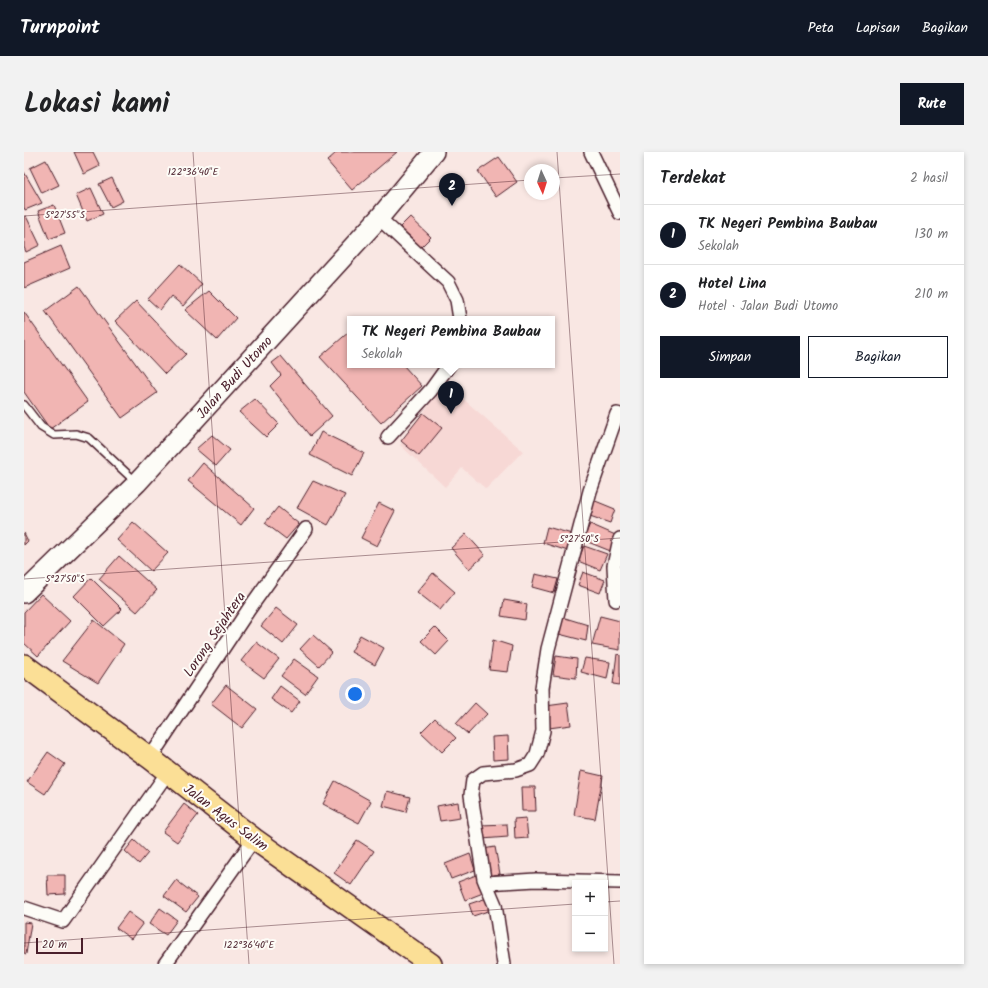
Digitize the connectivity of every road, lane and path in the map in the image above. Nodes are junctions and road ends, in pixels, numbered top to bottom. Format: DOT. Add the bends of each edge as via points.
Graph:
graph roads {
  1 [pos="434,152"];
  2 [pos="591,152"];
  3 [pos="620,213"];
  4 [pos="379,218"];
  5 [pos="460,316"];
  6 [pos="448,368"];
  7 [pos="24,405"];
  8 [pos="618,414"];
  9 [pos="388,437"];
  10 [pos="137,483"];
  11 [pos="306,529"];
  12 [pos="620,539"];
  13 [pos="24,593"];
  14 [pos="616,600"];
  15 [pos="24,665"];
  16 [pos="150,758"];
  17 [pos="168,772"];
  18 [pos="254,839"];
  19 [pos="620,882"];
  20 [pos="486,883"];
  21 [pos="24,908"];
  22 [pos="165,964"];
  23 [pos="431,964"];
  24 [pos="504,964"];
  1 -- 4 [label="main road, Jalan Budi Utomo"];
  2 -- 3 [label="street"];
  4 -- 5 [label="street" via="448,282 457,300"];
  4 -- 10 [label="main road, Jalan Budi Utomo"];
  6 -- 9 [label="street"];
  7 -- 10 [label="lane" via="41,427 54,436 76,434 89,438"];
  8 -- 20 [label="street" via="590,491 548,649 542,688 543,732 537,754 530,765 516,770 483,773 473,780 471,795"];
  10 -- 13 [label="main road, Jalan Budi Utomo"];
  11 -- 16 [label="street, Lorong Sejahtera" via="248,609"];
  12 -- 14 [label="street" via="614,566"];
  15 -- 16 [label="main road, Jalan Agus Salim"];
  16 -- 17 [label="main road, Jalan Agus Salim"];
  17 -- 18 [label="main road, Jalan Agus Salim"];
  17 -- 21 [label="street" via="63,921"];
  18 -- 22 [label="street"];
  18 -- 23 [label="main road, Jalan Agus Salim"];
  19 -- 20 [label="street" via="536,880"];
  20 -- 24 [label="street" via="495,905"];
}
